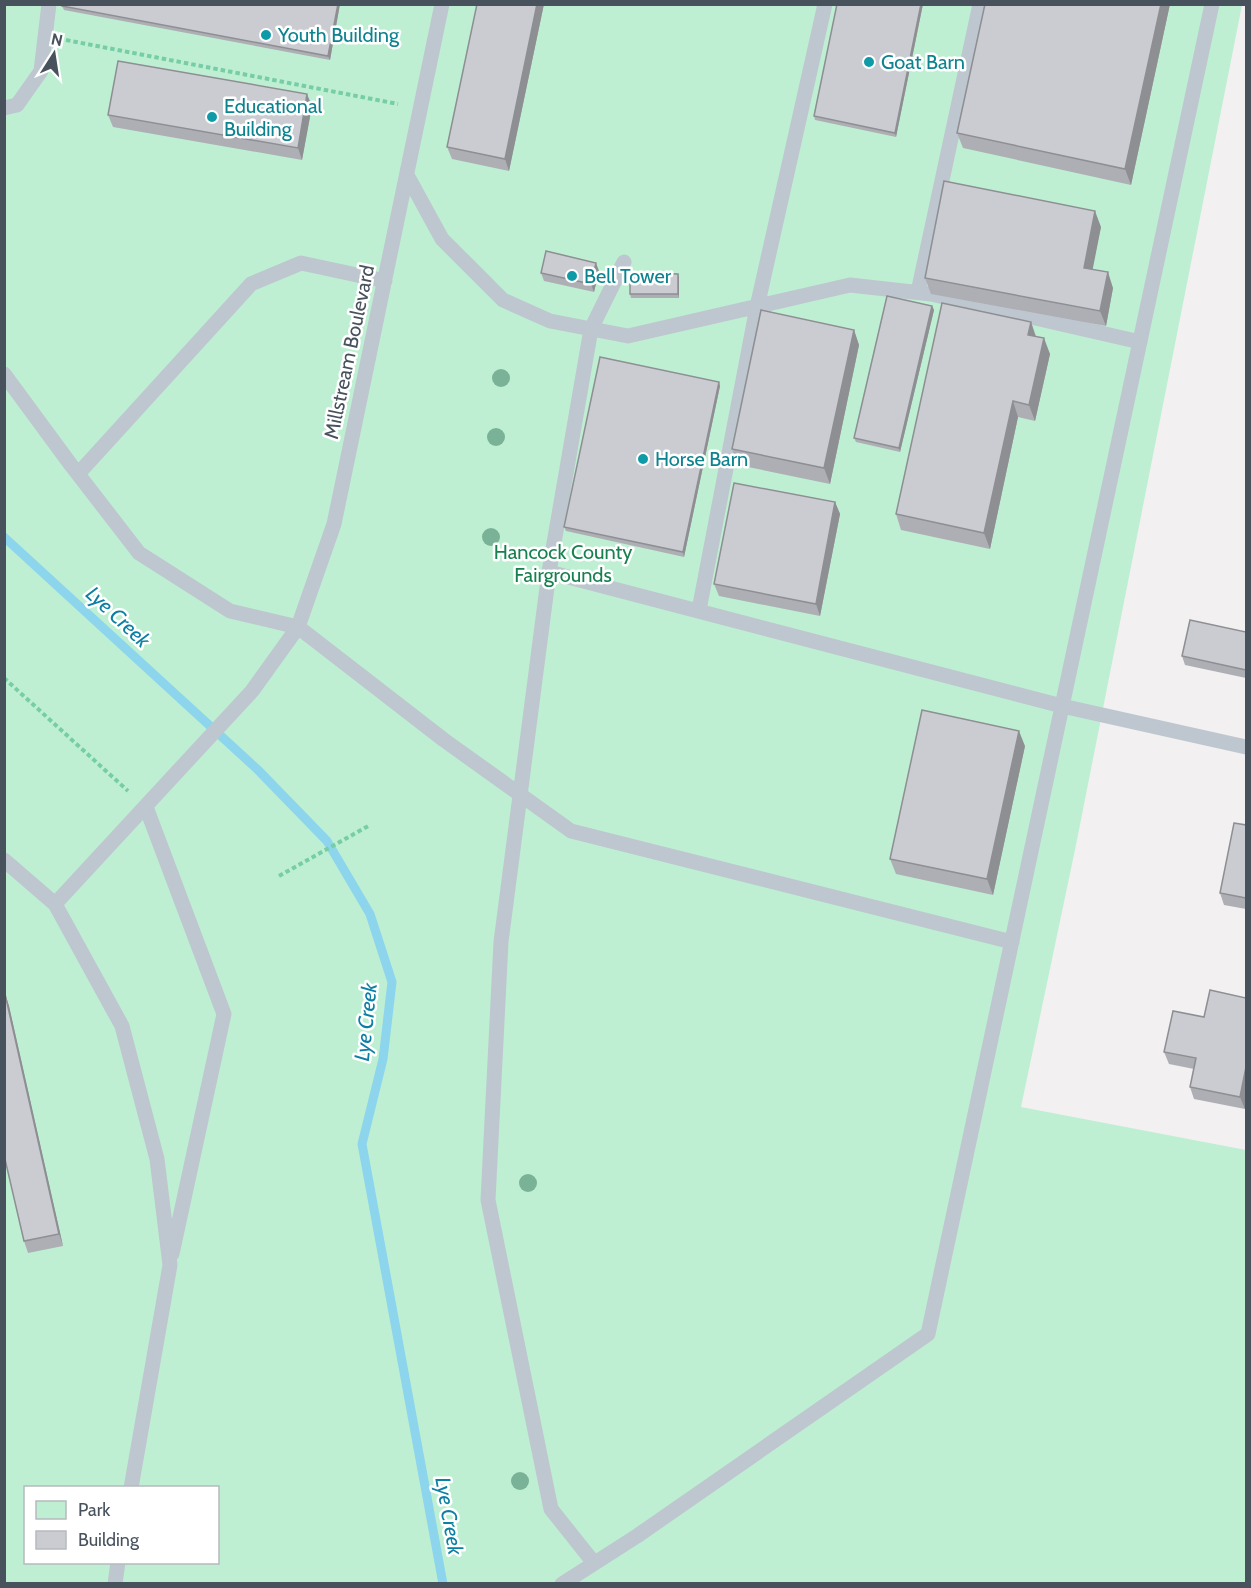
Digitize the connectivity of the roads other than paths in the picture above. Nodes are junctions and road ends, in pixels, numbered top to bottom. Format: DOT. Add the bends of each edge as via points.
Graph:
graph roads {
  1 [pos="49,4"];
  2 [pos="442,4"];
  3 [pos="825,4"];
  4 [pos="980,4"];
  5 [pos="1212,4"];
  6 [pos="4,108"];
  7 [pos="407,175"];
  8 [pos="624,262"];
  9 [pos="385,281"];
  10 [pos="918,292"];
  11 [pos="757,308"];
  12 [pos="591,329"];
  13 [pos="1140,342"];
  14 [pos="4,374"];
  15 [pos="78,474"];
  16 [pos="549,572"];
  17 [pos="699,610"];
  18 [pos="298,627"];
  19 [pos="1062,706"];
  20 [pos="1246,747"];
  21 [pos="519,794"];
  22 [pos="146,807"];
  23 [pos="4,860"];
  24 [pos="55,904"];
  25 [pos="1012,942"];
  26 [pos="170,1265"];
  27 [pos="131,1486"];
  28 [pos="594,1563"];
  29 [pos="118,1564"];
  30 [pos="115,1584"];
  31 [pos="562,1584"];
  1 -- 6 [label="lane" via="41,71 17,105"];
  2 -- 7 [label="lane, Millstream Boulevard"];
  3 -- 11 [label="lane"];
  4 -- 10 [label="lane"];
  5 -- 13 [label="lane"];
  7 -- 9 [label="lane, Millstream Boulevard"];
  7 -- 12 [label="lane" via="442,239 503,300 550,321"];
  8 -- 12 [label="lane"];
  9 -- 15 [label="lane" via="301,263 251,284"];
  9 -- 18 [label="lane, Millstream Boulevard" via="334,524"];
  10 -- 11 [label="lane" via="850,285"];
  10 -- 13 [label="lane"];
  11 -- 12 [label="lane" via="628,336"];
  11 -- 17 [label="lane"];
  12 -- 16 [label="lane"];
  13 -- 19 [label="lane"];
  14 -- 15 [label="lane"];
  15 -- 18 [label="lane" via="139,553 230,611"];
  16 -- 17 [label="lane"];
  16 -- 21 [label="lane"];
  17 -- 19 [label="lane"];
  18 -- 21 [label="lane"];
  18 -- 22 [label="lane, Millstream Boulevard" via="252,692"];
  19 -- 20 [label="lane"];
  19 -- 25 [label="lane"];
  21 -- 25 [label="lane" via="571,831"];
  21 -- 28 [label="lane" via="501,942 488,1200 551,1509"];
  22 -- 24 [label="lane, Millstream Boulevard"];
  22 -- 26 [label="lane" via="225,1014"];
  23 -- 24 [label="lane"];
  24 -- 26 [label="lane" via="122,1026 157,1159"];
  25 -- 28 [label="lane" via="928,1334"];
  26 -- 27 [label="lane"];
  28 -- 31 [label="lane"];
  29 -- 30 [label="lane"];
}
